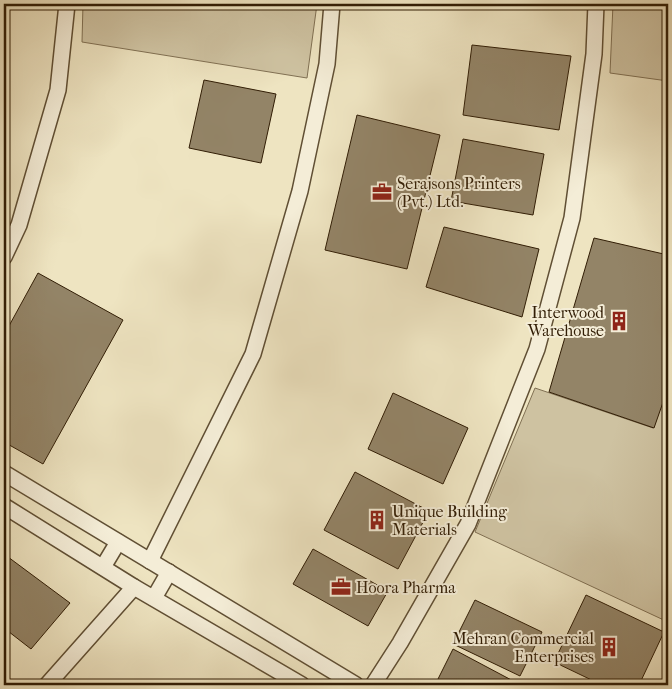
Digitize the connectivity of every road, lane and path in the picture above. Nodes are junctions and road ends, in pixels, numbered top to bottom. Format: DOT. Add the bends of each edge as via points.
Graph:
graph roads {
  1 [pos="67,4"];
  2 [pos="332,4"];
  3 [pos="596,4"];
  4 [pos="4,256"];
  5 [pos="4,473"];
  6 [pos="4,506"];
  7 [pos="118,542"];
  8 [pos="150,561"];
  9 [pos="102,567"];
  10 [pos="169,572"];
  11 [pos="134,587"];
  12 [pos="154,598"];
  13 [pos="346,683"];
  14 [pos="47,685"];
  15 [pos="302,685"];
  16 [pos="373,685"];
  1 -- 4 [label="lane" via="58,90 20,225"];
  2 -- 8 [label="lane" via="327,64 300,191 253,354"];
  3 -- 16 [label="lane" via="594,54 572,218 538,349 468,524"];
  5 -- 7 [label="lane"];
  6 -- 9 [label="lane"];
  7 -- 8 [label="lane"];
  7 -- 9 [label="lane"];
  8 -- 10 [label="lane"];
  9 -- 11 [label="lane"];
  10 -- 12 [label="lane"];
  10 -- 13 [label="lane"];
  11 -- 12 [label="lane"];
  11 -- 14 [label="lane"];
  12 -- 15 [label="lane"];
}
